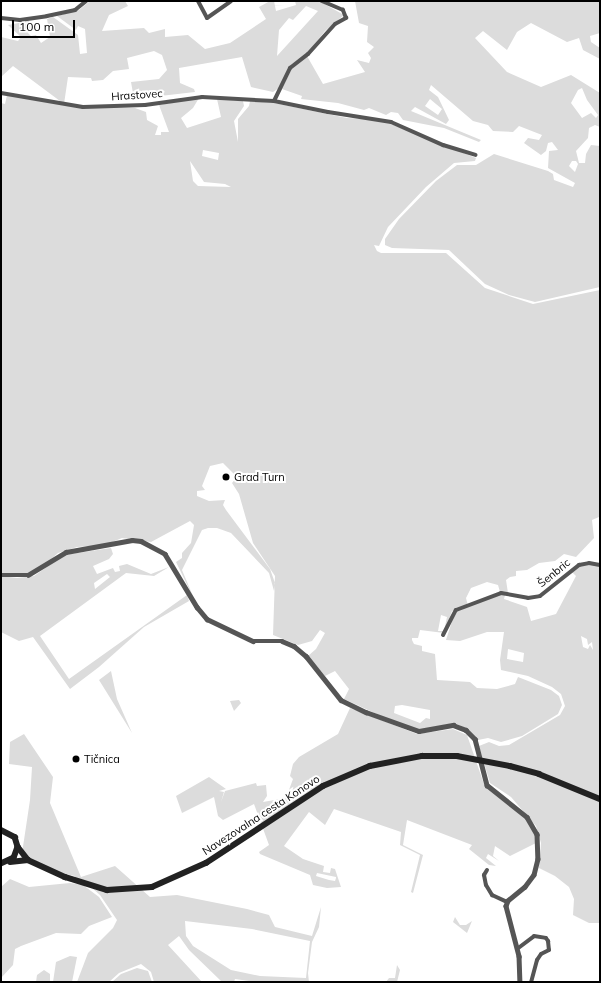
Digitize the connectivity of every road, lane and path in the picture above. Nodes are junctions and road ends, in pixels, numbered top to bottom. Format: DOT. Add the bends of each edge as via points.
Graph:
graph roads {
  1 [pos="86,1"];
  2 [pos="198,1"];
  3 [pos="231,1"];
  4 [pos="322,1"];
  5 [pos="1,18"];
  6 [pos="1,93"];
  7 [pos="274,101"];
  8 [pos="475,155"];
  9 [pos="600,565"];
  10 [pos="1,574"];
  11 [pos="443,635"];
  12 [pos="479,760"];
  13 [pos="600,799"];
  14 [pos="1,830"];
  15 [pos="18,847"];
  16 [pos="28,860"];
  17 [pos="10,862"];
  18 [pos="1,864"];
  19 [pos="487,870"];
  20 [pos="507,902"];
  21 [pos="517,949"];
  22 [pos="520,982"];
  23 [pos="531,982"];
  1 -- 5 [label="street" via="75,10 47,16 20,20"];
  2 -- 3 [label="street" via="207,18"];
  4 -- 7 [label="street" via="343,10 346,18 335,24 308,54 290,68"];
  6 -- 7 [label="street, Hrastovec" via="83,107 145,105 202,97"];
  7 -- 8 [label="street, Hrastovec" via="391,122 443,145"];
  9 -- 11 [label="street, Šenbric" via="579,564 540,596 528,598 500,593 456,610"];
  10 -- 12 [label="street" via="28,575 57,556 78,550 132,540 152,545 171,561 195,604 207,619 253,641 282,641 294,646 306,656 336,695 366,712 419,731 453,725 466,730 475,739"];
  12 -- 13 [label="main road, Navezovalna cesta Konovo" via="539,774"];
  12 -- 16 [label="main road, Navezovalna cesta Konovo" via="457,756 422,756 396,759 346,775 300,799 206,863 152,887 119,891 96,888"];
  12 -- 20 [label="street" via="487,785 527,817 537,834 538,859 534,875 525,887"];
  14 -- 15 [label="main road" via="14,837"];
  15 -- 16 [label="main road"];
  15 -- 17 [label="main road"];
  16 -- 17 [label="main road, Navezovalna cesta Konovo"];
  17 -- 18 [label="main road, Navezovalna cesta Konovo"];
  19 -- 20 [label="street" via="484,875 486,885 492,895"];
  20 -- 21 [label="street"];
  21 -- 22 [label="street"];
  21 -- 23 [label="street" via="534,936 546,938 548,941 549,950 541,954 537,960"];
}
